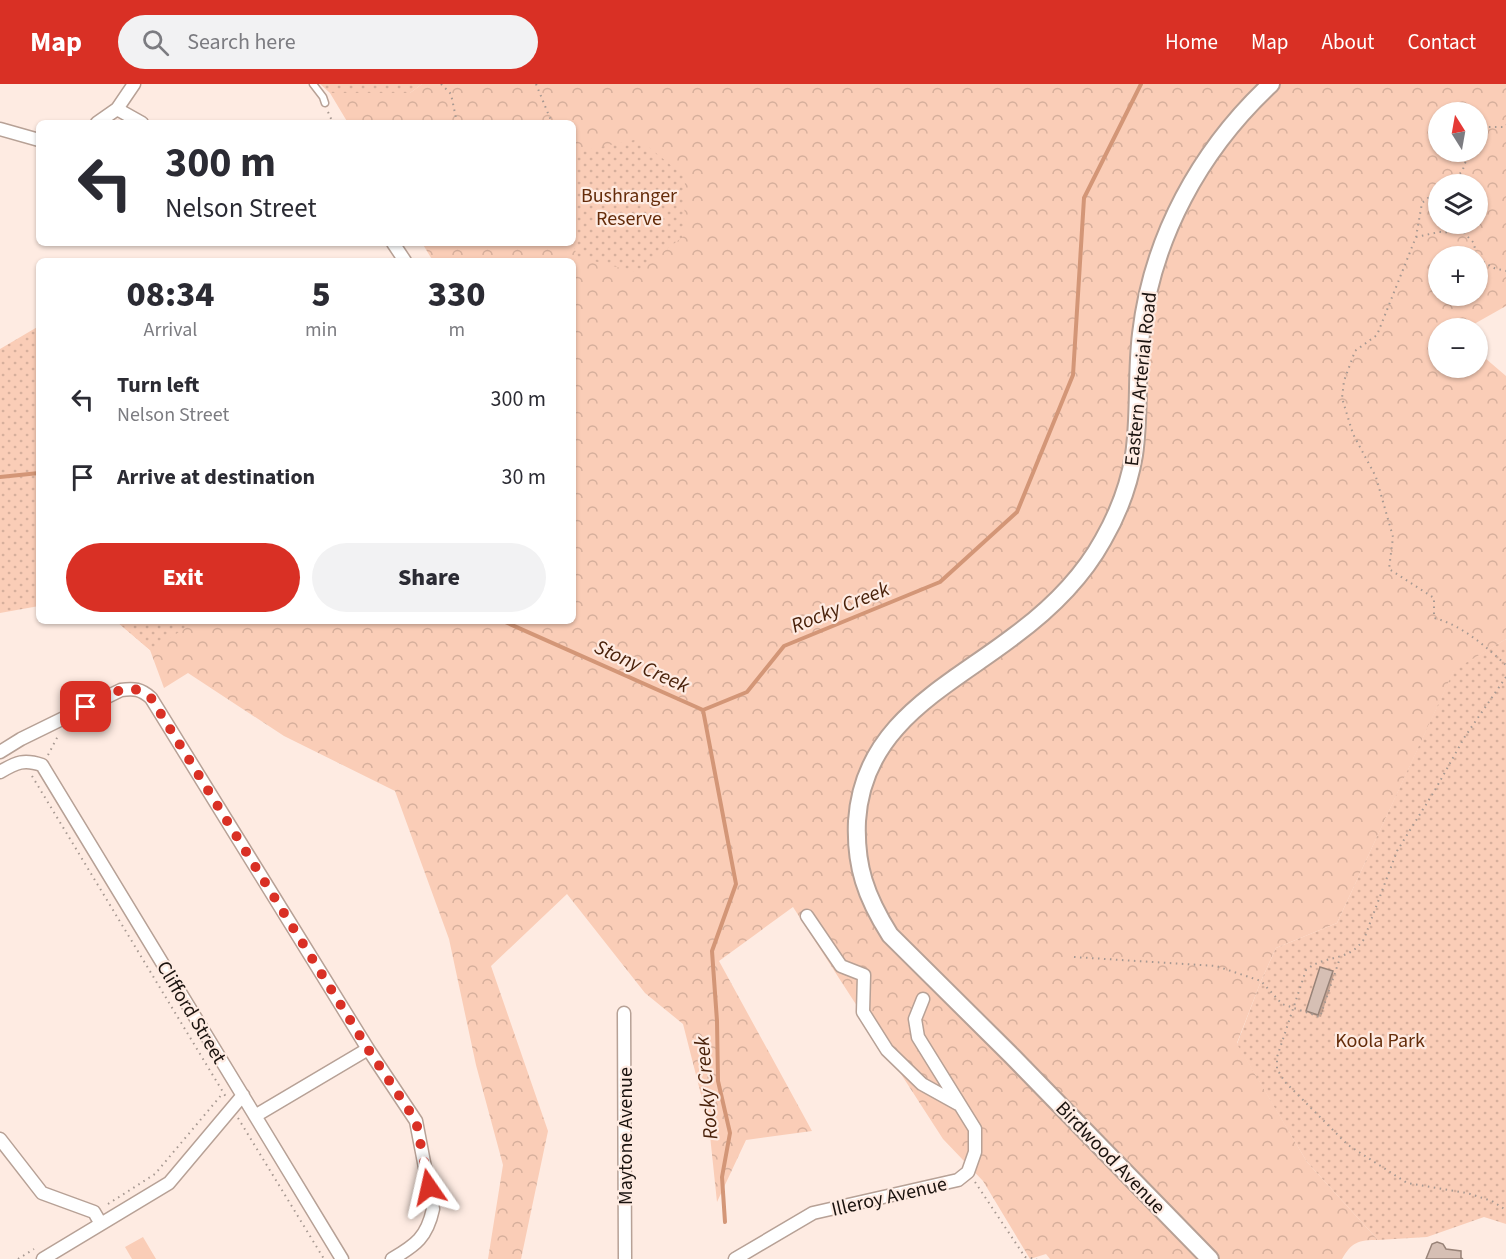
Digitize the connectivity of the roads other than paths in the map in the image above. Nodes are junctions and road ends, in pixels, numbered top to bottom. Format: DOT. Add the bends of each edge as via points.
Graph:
graph roads {
  1 [pos="134,84"];
  2 [pos="313,84"];
  3 [pos="1271,84"];
  4 [pos="325,103"];
  5 [pos="117,109"];
  6 [pos="101,120"];
  7 [pos="137,120"];
  8 [pos="0,129"];
  9 [pos="36,139"];
  10 [pos="0,752"];
  11 [pos="0,772"];
  12 [pos="807,916"];
  13 [pos="923,999"];
  14 [pos="624,1013"];
  15 [pos="368,1049"];
  16 [pos="1012,1056"];
  17 [pos="243,1095"];
  18 [pos="962,1106"];
  19 [pos="255,1116"];
  20 [pos="0,1139"];
  21 [pos="101,1224"];
  22 [pos="40,1253"];
  23 [pos="342,1259"];
  24 [pos="392,1259"];
  25 [pos="626,1259"];
  26 [pos="735,1259"];
  27 [pos="1210,1259"];
  1 -- 5 [label="street"];
  2 -- 4 [label="lane"];
  3 -- 16 [label="main road, Eastern Arterial Road" via="1219,141 1197,173 1157,257 1141,335 1134,456 1128,484 1093,556 1063,594 1016,635 906,701 883,724 853,779 846,844 850,878 865,915 883,943 928,989"];
  5 -- 6 [label="street"];
  5 -- 7 [label="street"];
  8 -- 9 [label="street"];
  10 -- 15 [label="street" via="121,690 143,690"];
  11 -- 17 [label="street, Clifford Street" via="29,760 42,765"];
  12 -- 18 [label="street" via="841,966 864,975 863,1012 887,1050 922,1084"];
  13 -- 18 [label="street, Illeroy Avenue" via="915,1019 918,1037"];
  14 -- 25 [label="street, Maytone Avenue"];
  15 -- 19 [label="street"];
  15 -- 24 [label="street" via="416,1121 433,1209 424,1236"];
  16 -- 27 [label="main road, Birdwood Avenue"];
  17 -- 19 [label="street, Clifford Street"];
  17 -- 21 [label="street" via="170,1183"];
  18 -- 26 [label="street, Illeroy Avenue" via="975,1129 975,1152 968,1172 958,1180 813,1213"];
  19 -- 23 [label="street, Clifford Street"];
  20 -- 21 [label="street" via="42,1193 94,1212"];
  21 -- 22 [label="street"];
}
